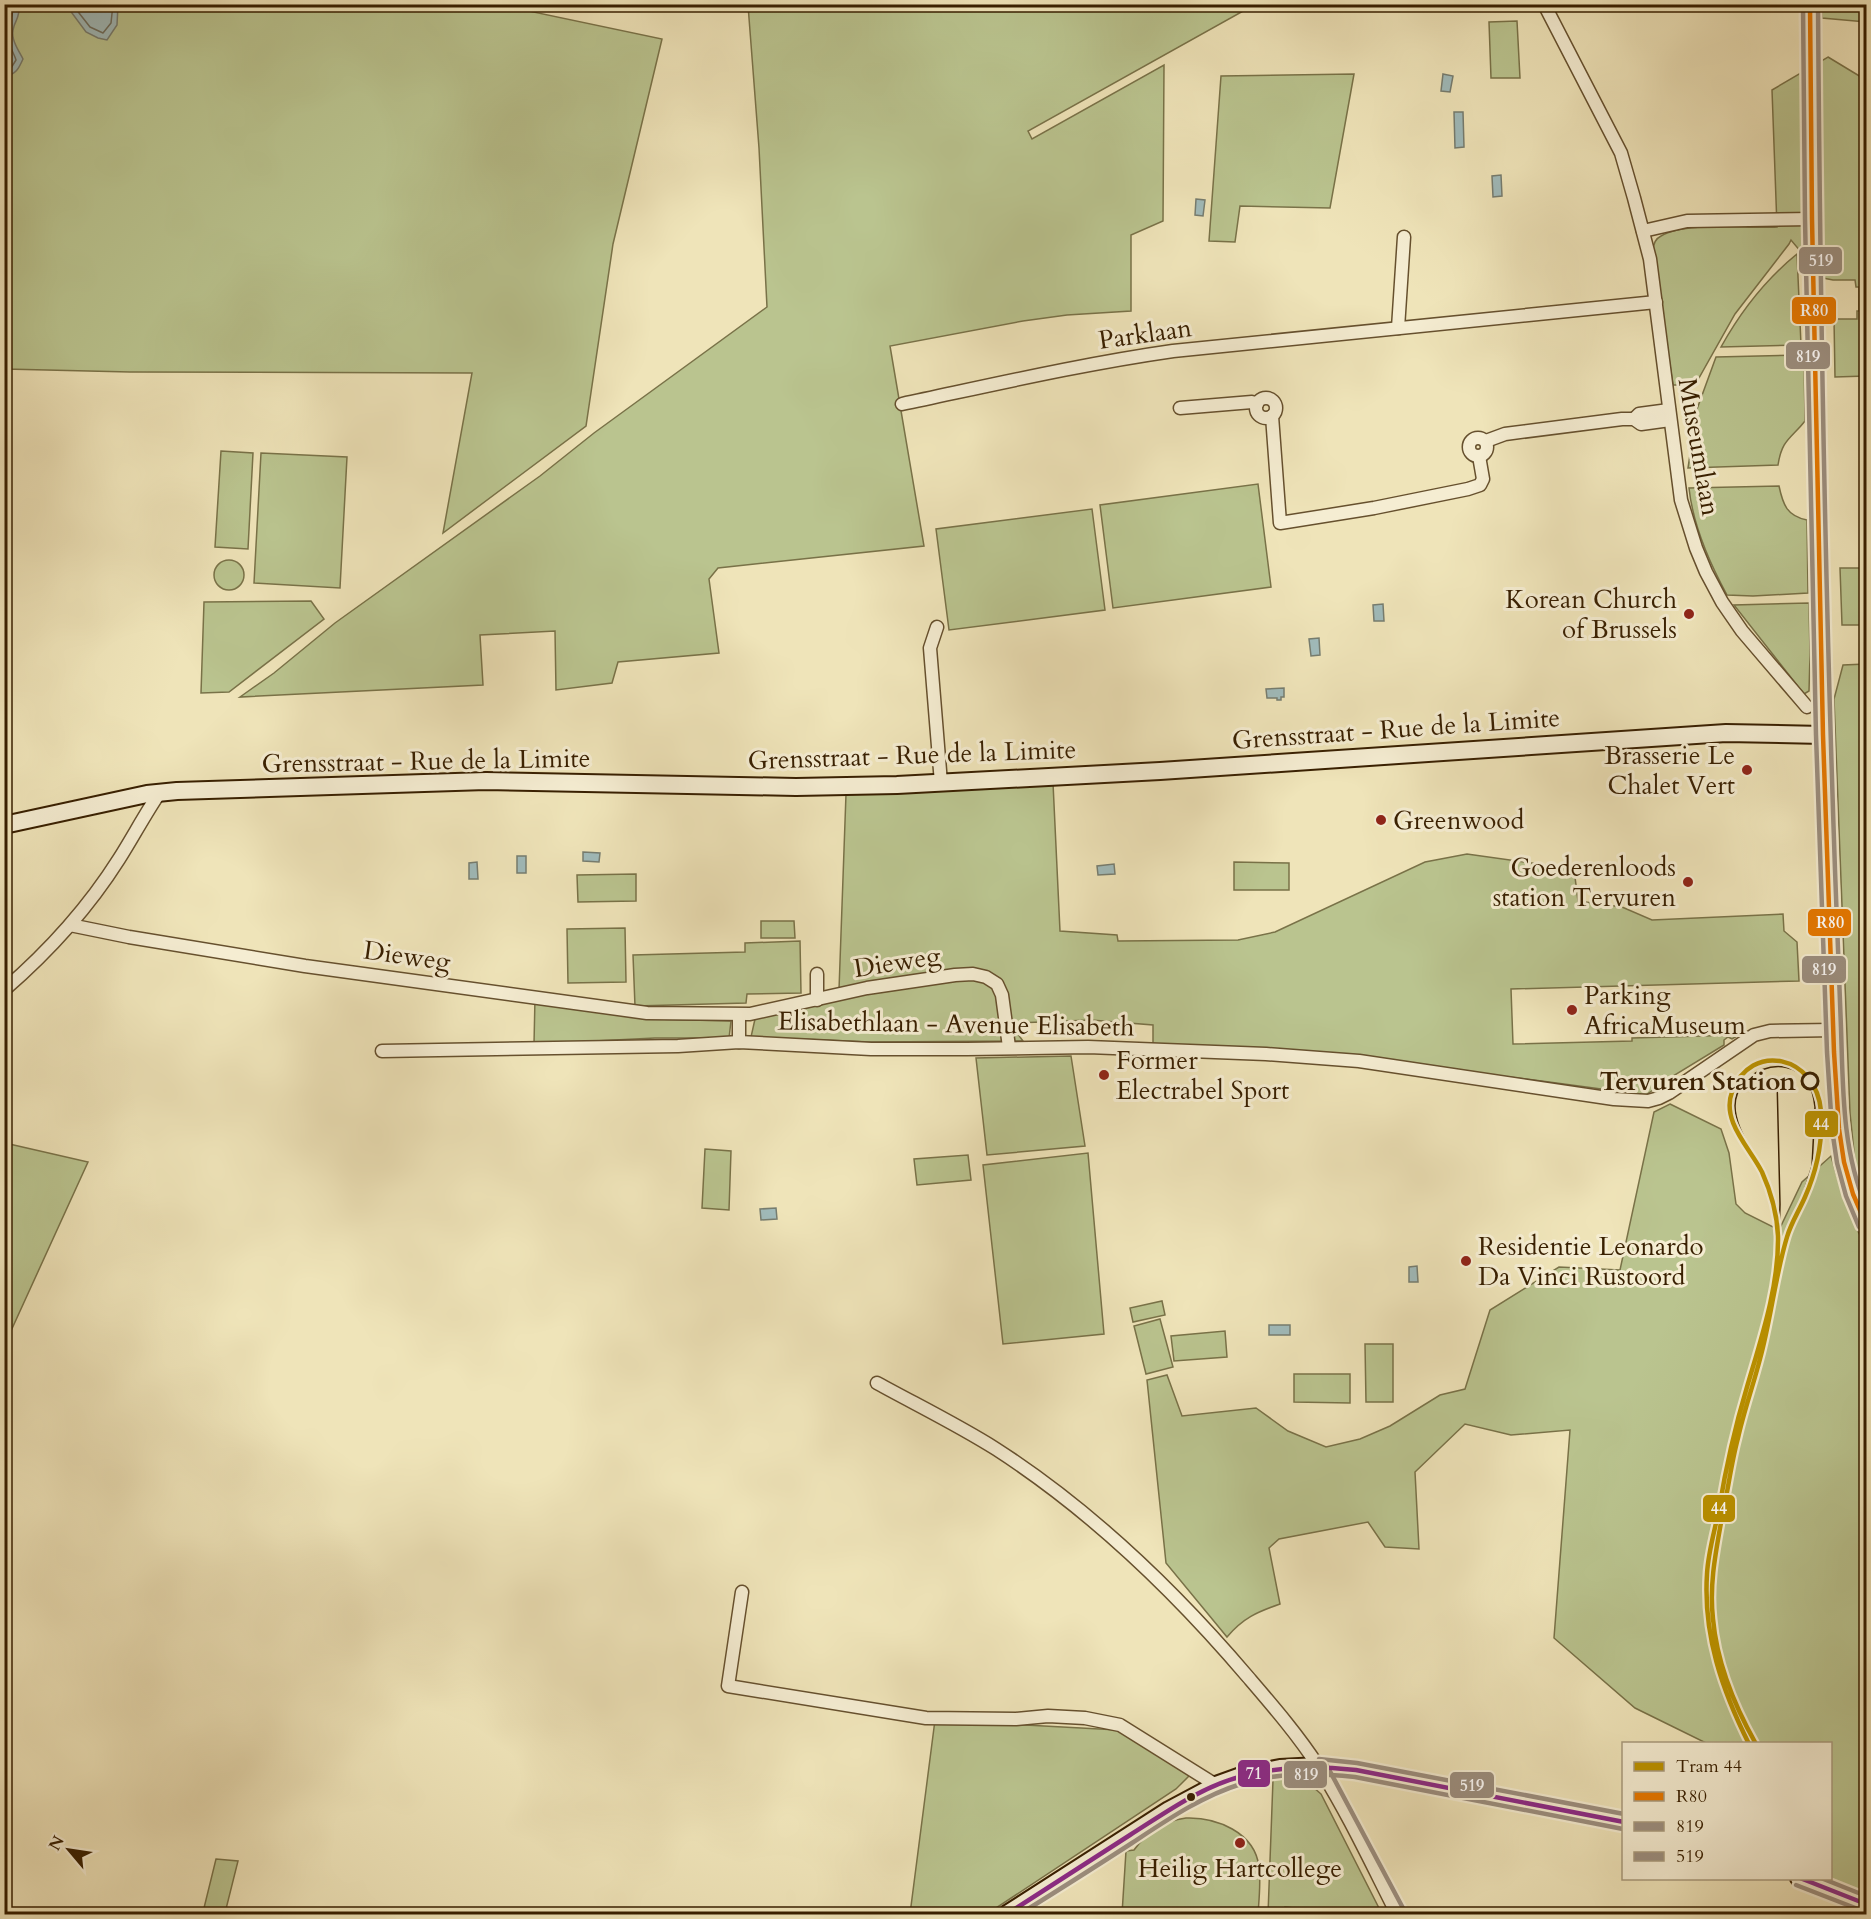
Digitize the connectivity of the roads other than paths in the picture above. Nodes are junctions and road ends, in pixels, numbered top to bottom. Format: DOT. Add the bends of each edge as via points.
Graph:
graph roads {
  1 [pos="1544,4"];
  2 [pos="1810,4"];
  3 [pos="1812,219"];
  4 [pos="1643,231"];
  5 [pos="1404,237"];
  6 [pos="1656,302"];
  7 [pos="1398,328"];
  8 [pos="902,404"];
  9 [pos="1180,408"];
  10 [pos="1669,415"];
  11 [pos="937,627"];
  12 [pos="1807,707"];
  13 [pos="1823,735"];
  14 [pos="941,783"];
  15 [pos="160,792"];
  16 [pos="4,825"];
  17 [pos="70,925"];
  18 [pos="817,974"];
  19 [pos="4,990"];
  20 [pos="817,1000"];
  21 [pos="739,1015"];
  22 [pos="1834,1030"];
  23 [pos="739,1042"];
  24 [pos="1009,1047"];
  25 [pos="382,1051"];
  26 [pos="1866,1224"];
  27 [pos="877,1383"];
  28 [pos="742,1592"];
  29 [pos="1318,1766"];
  30 [pos="1216,1785"];
  31 [pos="1622,1822"];
  32 [pos="1804,1880"];
  33 [pos="1866,1904"];
  34 [pos="1007,1914"];
  35 [pos="1397,1914"];
  1 -- 4 [label="street, Museumlaan" via="1621,153"];
  2 -- 3 [label="main road"];
  3 -- 4 [label="street" via="1688,221"];
  3 -- 13 [label="main road"];
  4 -- 6 [label="street, Museumlaan"];
  5 -- 7 [label="street"];
  6 -- 7 [label="street, Parklaan"];
  6 -- 10 [label="street, Museumlaan"];
  7 -- 8 [label="street, Parklaan" via="1131,357"];
  9 -- 10 [label="street" via="1252,402 1257,404 1259,415 1272,416 1280,523 1480,485 1483,479 1479,456 1469,448 1471,442 1480,438 1486,441 1504,434 1622,419 1634,419 1641,424"];
  10 -- 12 [label="street, Museumlaan" via="1681,500 1706,572 1742,631"];
  11 -- 14 [label="street" via="930,648"];
  13 -- 14 [label="street, Grensstraat - Rue de la Limite" via="1726,733"];
  13 -- 22 [label="main road"];
  14 -- 15 [label="street, Grensstraat - Rue de la Limite" via="796,788 486,781"];
  15 -- 16 [label="street, Grensstraat - Rue de la Limite"];
  15 -- 17 [label="street" via="118,860"];
  17 -- 19 [label="street"];
  17 -- 21 [label="street, Dieweg" via="305,966 628,1011"];
  18 -- 20 [label="street"];
  20 -- 21 [label="street, Dieweg"];
  20 -- 24 [label="street, Dieweg" via="898,982 981,975 994,981 1002,995"];
  21 -- 23 [label="street"];
  22 -- 24 [label="street, Elisabethlaan - Avenue Elisabeth" via="1770,1030 1754,1035 1669,1093 1648,1101 1319,1057"];
  22 -- 26 [label="main road" via="1839,1129 1847,1174"];
  23 -- 24 [label="street, Elisabethlaan - Avenue Elisabeth" via="872,1048"];
  23 -- 25 [label="street, Elisabethlaan - Avenue Elisabeth"];
  27 -- 29 [label="street" via="996,1449 1131,1552 1224,1648"];
  28 -- 30 [label="street" via="728,1686 926,1718 1048,1716 1107,1722 1120,1725"];
  29 -- 30 [label="street" via="1271,1770"];
  29 -- 31 [label="street"];
  29 -- 35 [label="street"];
  30 -- 34 [label="street" via="1169,1809"];
  32 -- 33 [label="street"];
}
